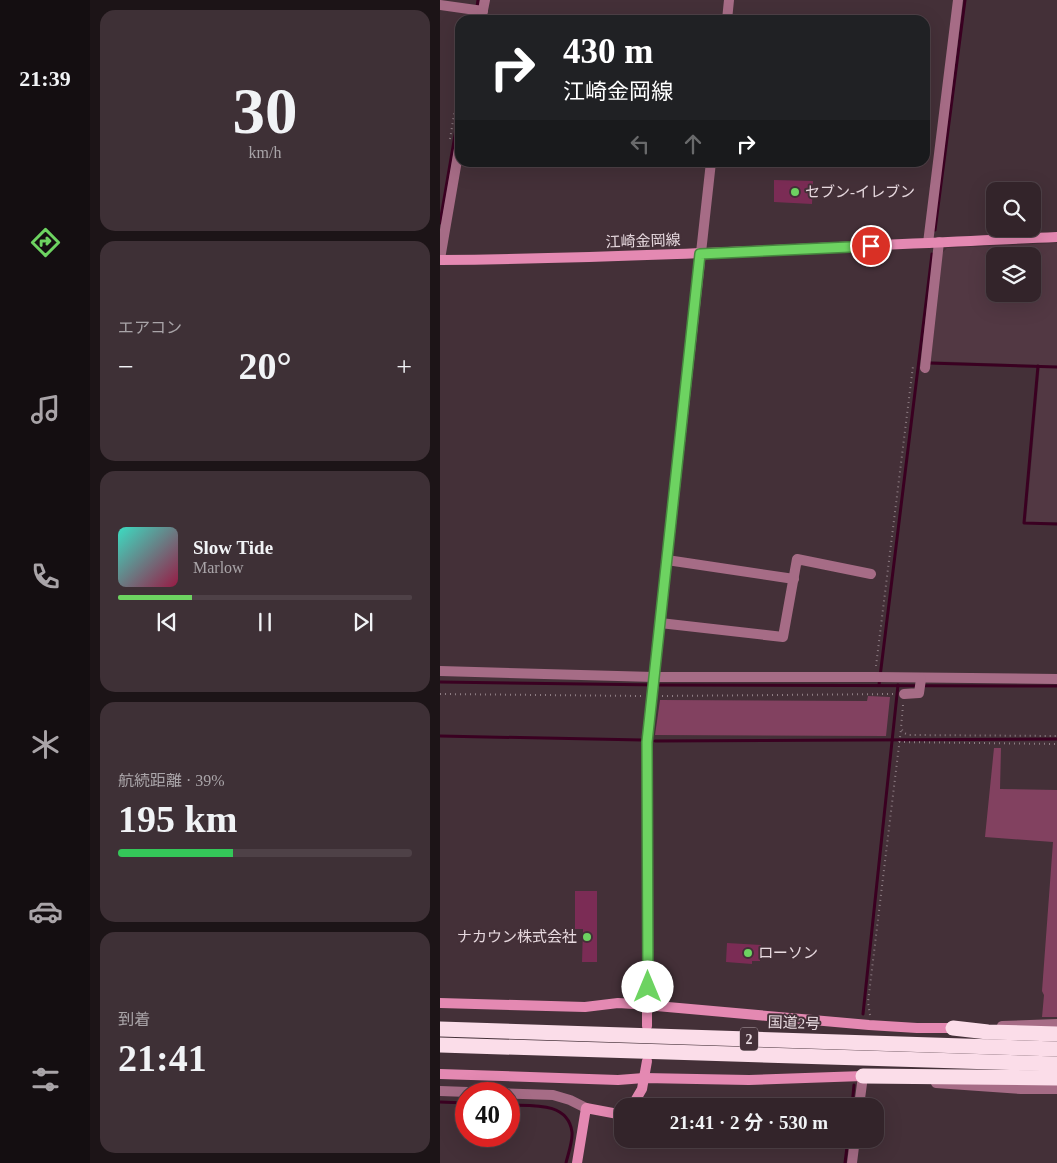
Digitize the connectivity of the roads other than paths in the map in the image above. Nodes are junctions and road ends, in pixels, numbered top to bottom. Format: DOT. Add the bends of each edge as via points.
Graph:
graph roads {
  1 [pos="485,0"];
  2 [pos="729,0"];
  3 [pos="958,0"];
  4 [pos="440,5"];
  5 [pos="479,13"];
  6 [pos="728,15"];
  7 [pos="456,167"];
  8 [pos="710,167"];
  9 [pos="1057,237"];
  10 [pos="934,242"];
  11 [pos="700,254"];
  12 [pos="440,259"];
  13 [pos="925,368"];
  14 [pos="667,560"];
  15 [pos="871,574"];
  16 [pos="794,579"];
  17 [pos="660,623"];
  18 [pos="440,671"];
  19 [pos="654,678"];
  20 [pos="1057,679"];
  21 [pos="920,684"];
  22 [pos="900,694"];
  23 [pos="440,1003"];
  24 [pos="648,1006"];
  25 [pos="1057,1024"];
  26 [pos="647,1026"];
  27 [pos="953,1028"];
  28 [pos="440,1030"];
  29 [pos="1057,1034"];
  30 [pos="440,1045"];
  31 [pos="1057,1049"];
  32 [pos="647,1061"];
  33 [pos="1057,1064"];
  34 [pos="440,1074"];
  35 [pos="863,1076"];
  36 [pos="644,1078"];
  37 [pos="1057,1078"];
  38 [pos="1057,1089"];
  39 [pos="440,1091"];
  40 [pos="637,1098"];
  41 [pos="860,1098"];
  42 [pos="586,1108"];
  43 [pos="614,1113"];
  44 [pos="854,1148"];
  45 [pos="577,1163"];
  46 [pos="852,1163"];
  1 -- 5 [label="street"];
  2 -- 6 [label="street"];
  3 -- 10 [label="street"];
  4 -- 5 [label="street"];
  7 -- 12 [label="street"];
  8 -- 11 [label="street"];
  9 -- 10 [label="street, 江崎金岡線"];
  10 -- 11 [label="street, 江崎金岡線"];
  10 -- 13 [label="street"];
  11 -- 12 [label="street, 江崎金岡線"];
  11 -- 14 [label="street"];
  14 -- 16 [label="street"];
  14 -- 17 [label="street"];
  15 -- 16 [label="street" via="797,559"];
  16 -- 17 [label="street" via="783,637"];
  17 -- 19 [label="street"];
  18 -- 19 [label="street"];
  19 -- 21 [label="street" via="878,677"];
  19 -- 24 [label="street" via="647,742"];
  20 -- 21 [label="street"];
  21 -- 22 [label="street" via="919,693"];
  23 -- 24 [label="street" via="586,1008 618,1003"];
  24 -- 26 [label="street"];
  24 -- 27 [label="street" via="869,1025"];
  25 -- 27 [label="street"];
  27 -- 29 [label="highway"];
  28 -- 31 [label="highway, 国道2号 / 2"];
  30 -- 33 [label="highway, 2"];
  32 -- 36 [label="street"];
  34 -- 36 [label="street" via="618,1080"];
  35 -- 36 [label="street" via="749,1080"];
  35 -- 37 [label="highway"];
  35 -- 38 [label="street"];
  35 -- 41 [label="street"];
  36 -- 40 [label="street"];
  39 -- 42 [label="street" via="553,1095"];
  42 -- 43 [label="street"];
  42 -- 45 [label="street"];
  44 -- 46 [label="street"];
}
